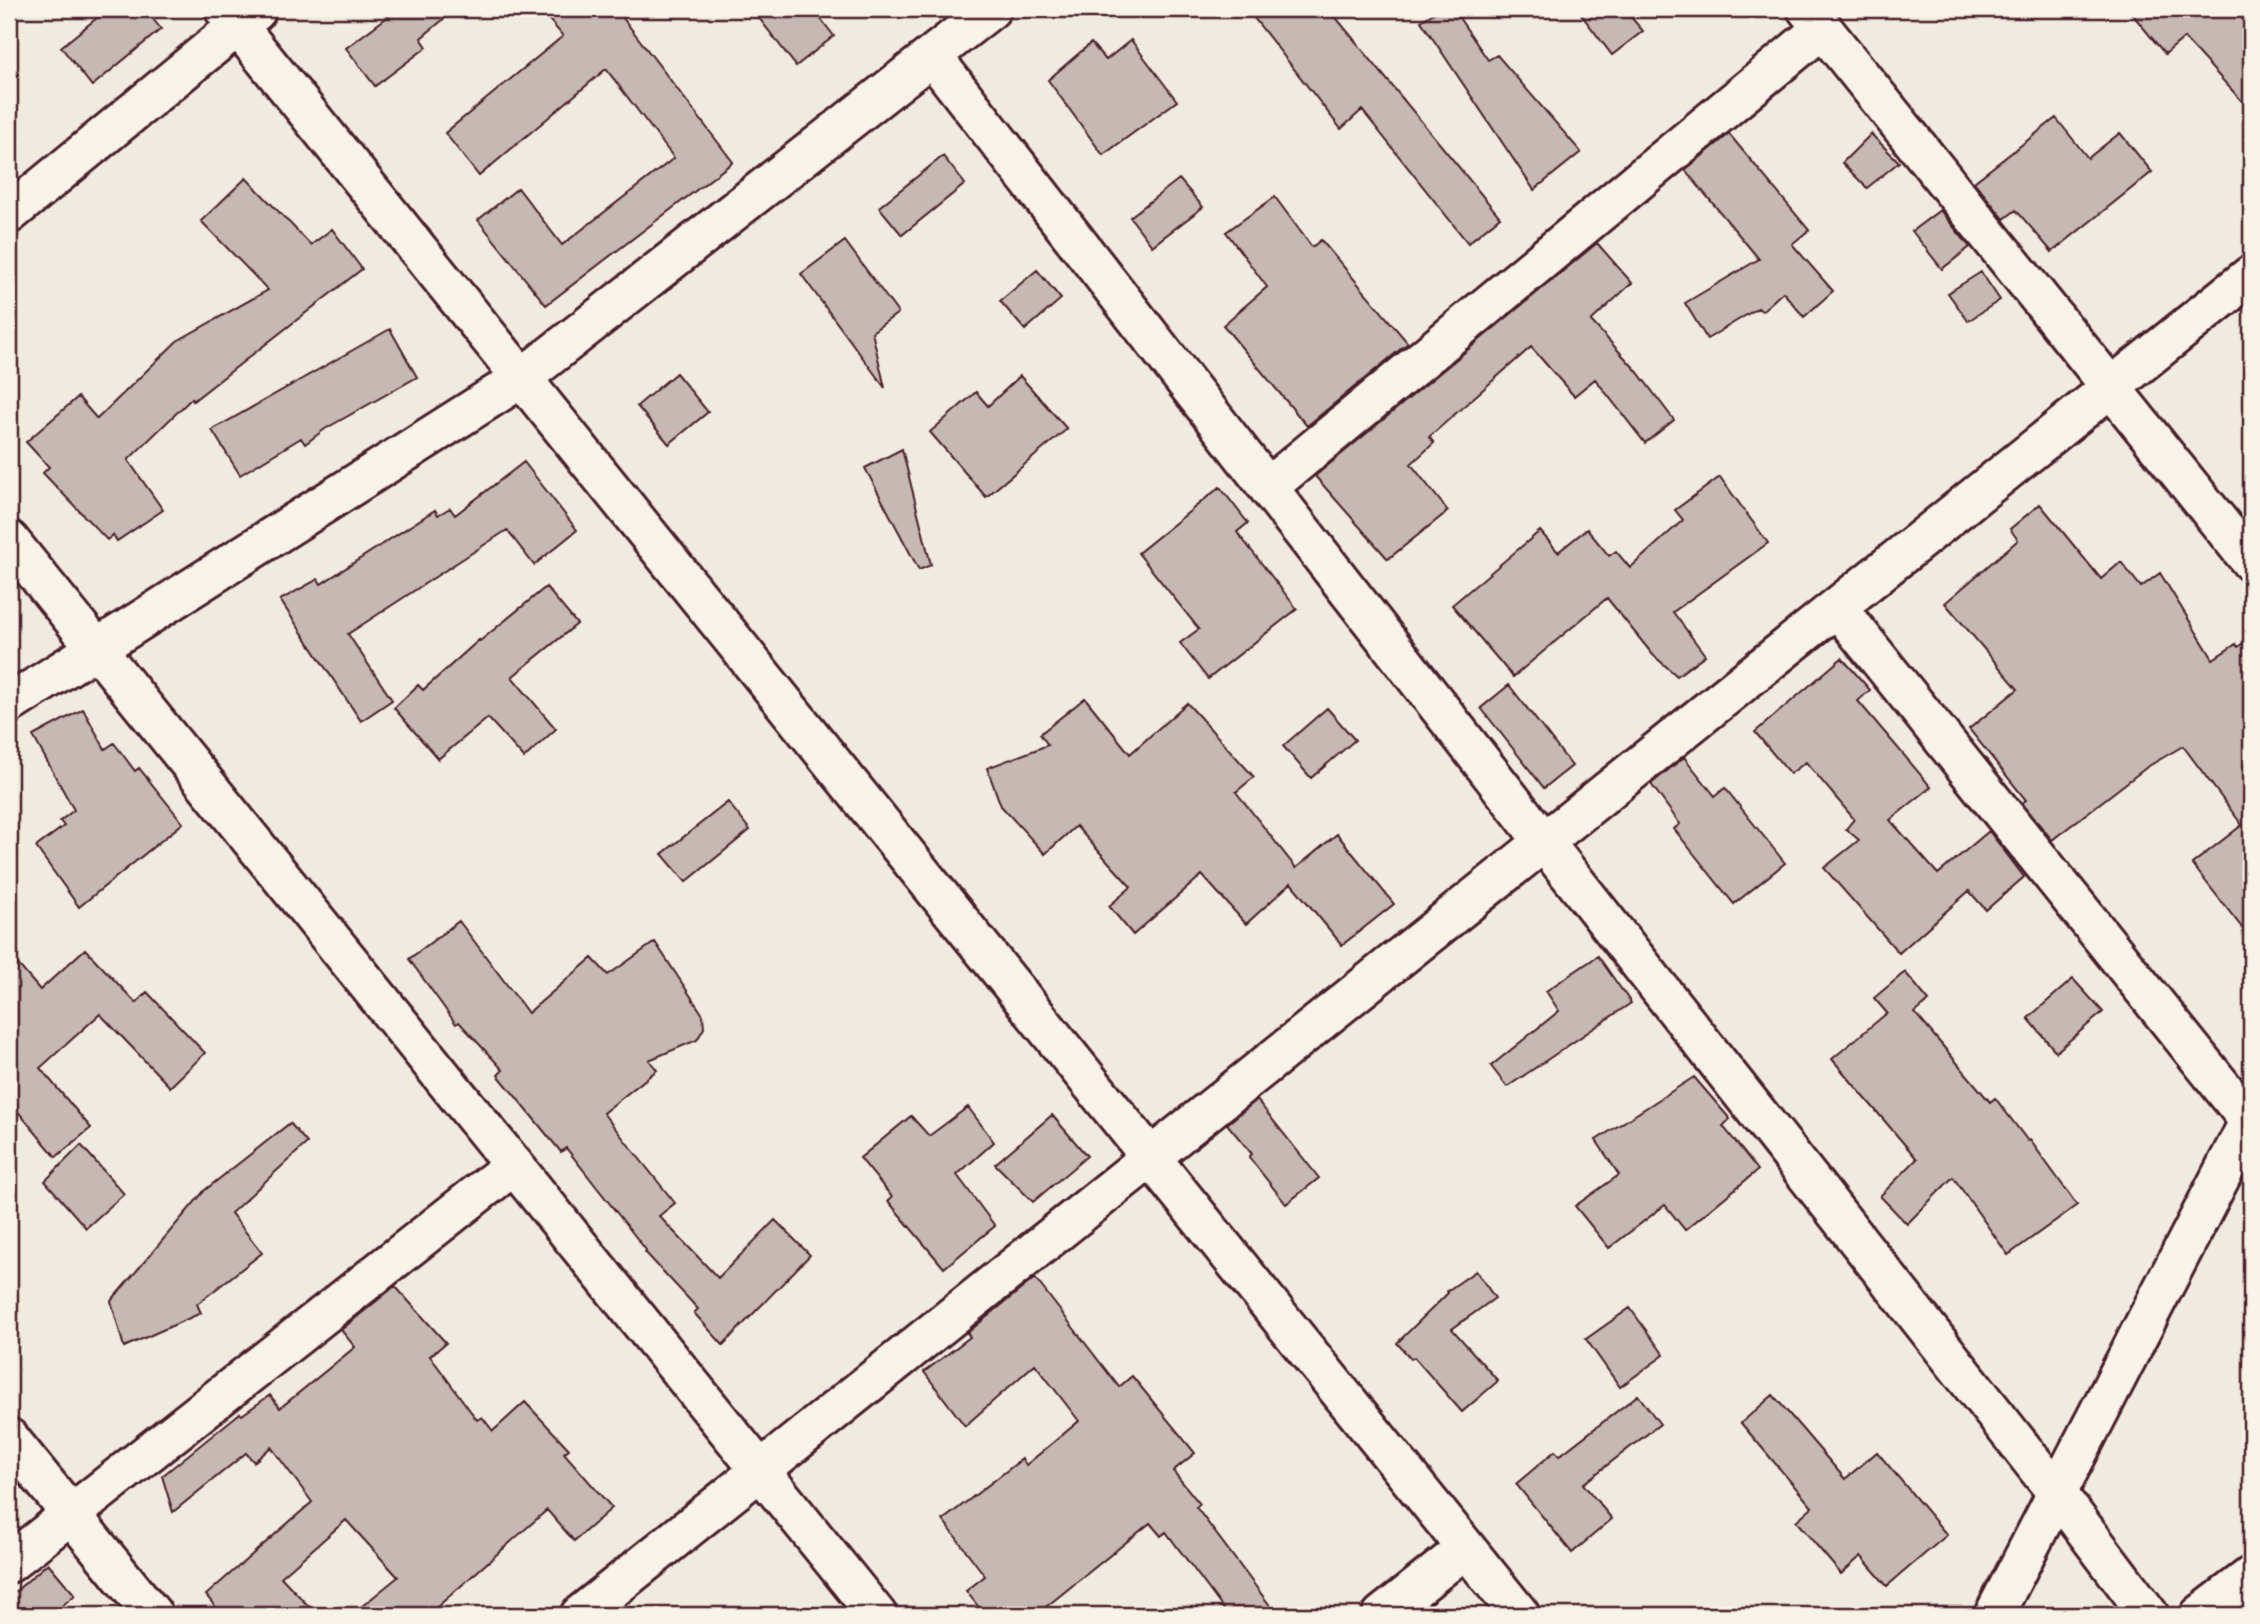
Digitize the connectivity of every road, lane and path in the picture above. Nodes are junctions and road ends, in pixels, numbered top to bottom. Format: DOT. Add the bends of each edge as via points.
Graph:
graph roads {
  1 [pos="991,9"];
  2 [pos="240,14"];
  3 [pos="1815,19"];
  4 [pos="932,56"];
  5 [pos="9,214"];
  6 [pos="2251,275"];
  7 [pos="522,378"];
  8 [pos="2112,387"];
  9 [pos="1268,487"];
  10 [pos="9,540"];
  11 [pos="2251,562"];
  12 [pos="1837,607"];
  13 [pos="96,648"];
  14 [pos="9,704"];
  15 [pos="1544,842"];
  16 [pos="2251,1120"];
  17 [pos="1150,1158"];
  18 [pos="514,1165"];
  19 [pos="9,1438"];
  20 [pos="760,1471"];
  21 [pos="2057,1493"];
  22 [pos="71,1514"];
  23 [pos="1465,1549"];
  24 [pos="9,1563"];
  25 [pos="2251,1576"];
  26 [pos="2212,1612"];
  27 [pos="153,1615"];
  28 [pos="580,1615"];
  29 [pos="877,1615"];
  30 [pos="1382,1615"];
  31 [pos="1520,1615"];
  32 [pos="1994,1615"];
  33 [pos="2149,1615"];
  1 -- 4 [label="street"];
  2 -- 5 [label="street"];
  2 -- 7 [label="street"];
  3 -- 8 [label="street"];
  3 -- 9 [label="street"];
  4 -- 7 [label="street"];
  4 -- 9 [label="street"];
  6 -- 8 [label="street"];
  7 -- 13 [label="street"];
  7 -- 17 [label="street"];
  8 -- 11 [label="street"];
  8 -- 12 [label="street"];
  9 -- 15 [label="street"];
  10 -- 13 [label="street"];
  12 -- 15 [label="street"];
  12 -- 16 [label="street"];
  13 -- 14 [label="street"];
  13 -- 18 [label="street"];
  15 -- 17 [label="street"];
  15 -- 21 [label="street"];
  16 -- 21 [label="street"];
  17 -- 20 [label="street"];
  17 -- 23 [label="street"];
  18 -- 20 [label="street"];
  18 -- 22 [label="street"];
  19 -- 22 [label="street"];
  20 -- 28 [label="street"];
  20 -- 29 [label="street"];
  21 -- 32 [label="street"];
  21 -- 33 [label="street"];
  22 -- 24 [label="street"];
  22 -- 27 [label="street"];
  23 -- 30 [label="street"];
  23 -- 31 [label="street"];
  25 -- 26 [label="street"];
}
